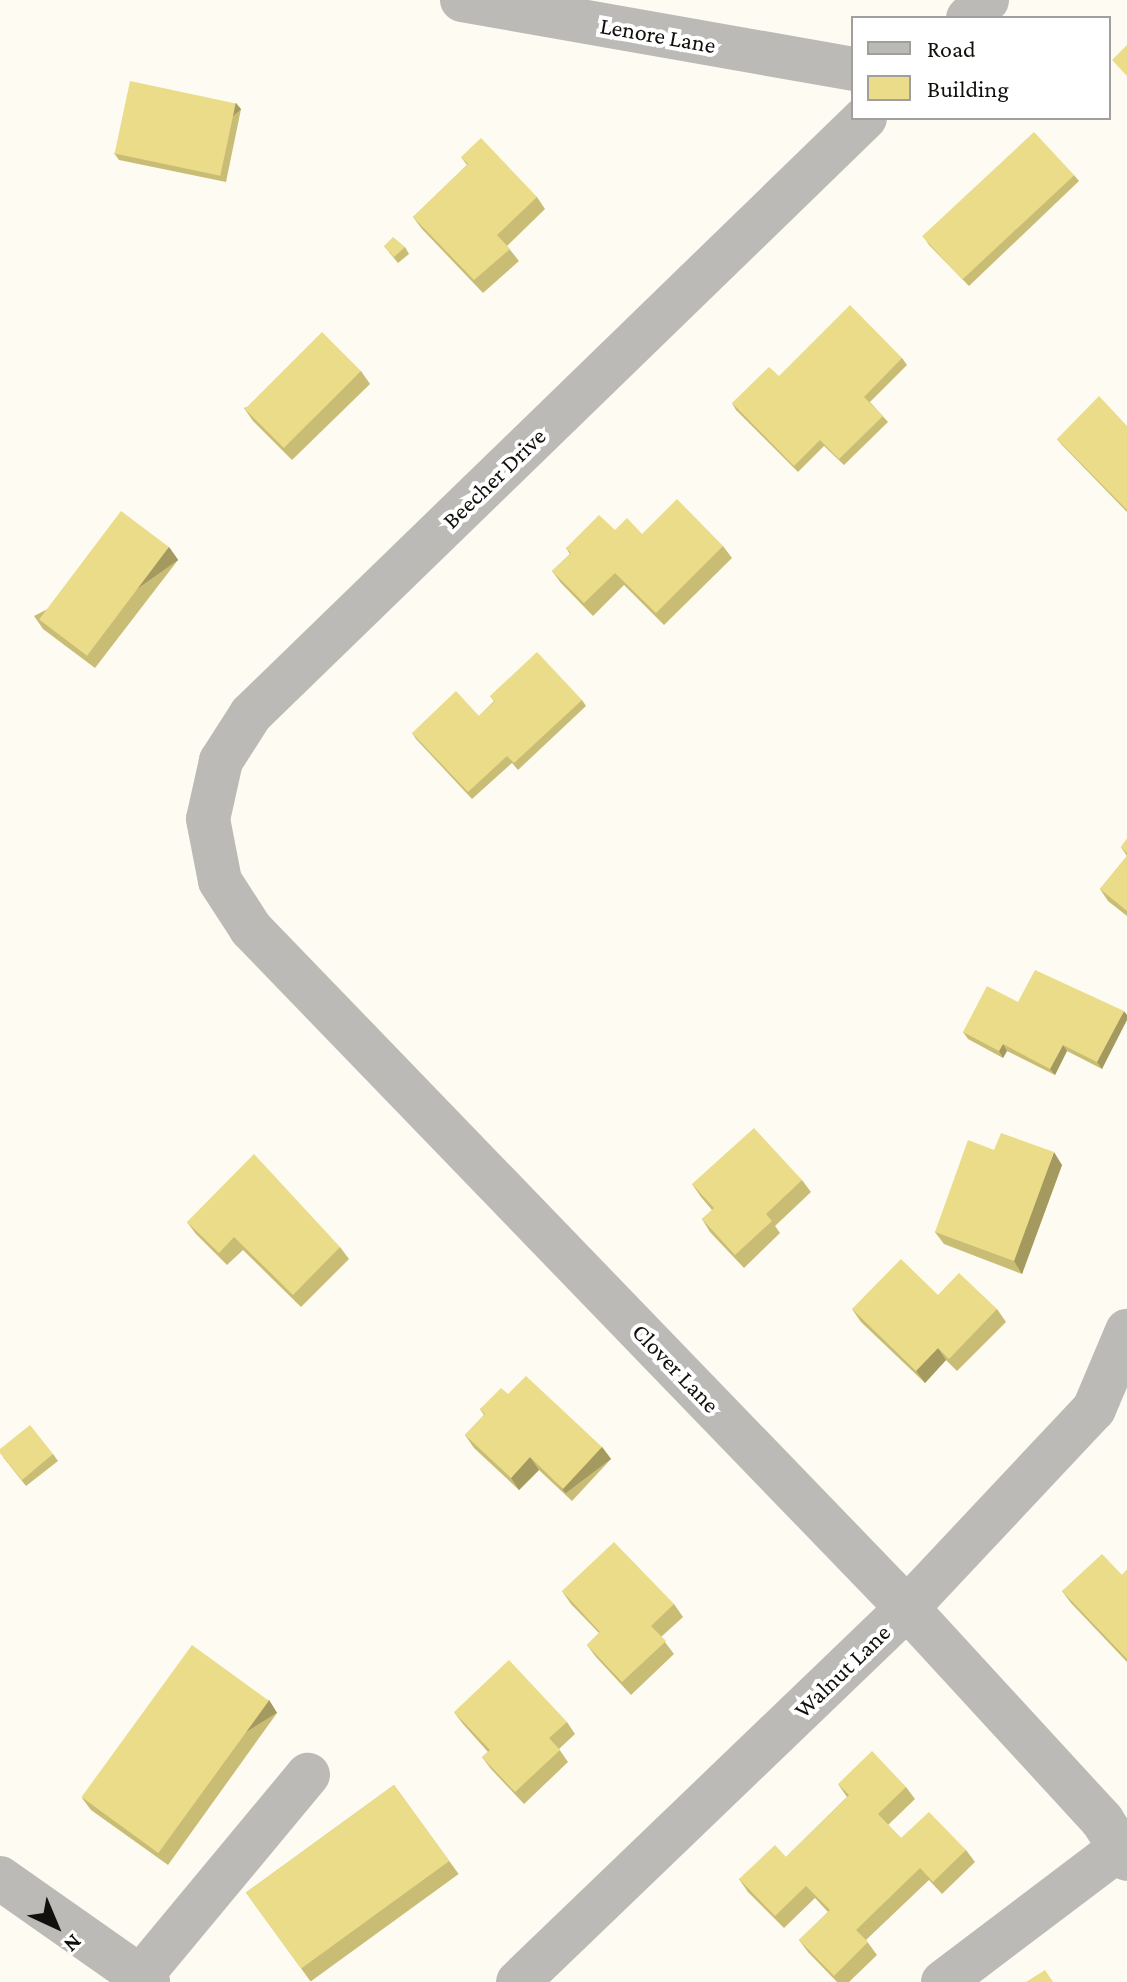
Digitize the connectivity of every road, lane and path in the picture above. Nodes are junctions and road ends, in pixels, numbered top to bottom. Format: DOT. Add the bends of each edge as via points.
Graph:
graph roads {
  1 [pos="462,0"];
  2 [pos="987,0"];
  3 [pos="970,16"];
  4 [pos="851,69"];
  5 [pos="863,120"];
  6 [pos="220,881"];
  7 [pos="1127,1331"];
  8 [pos="907,1608"];
  9 [pos="308,1775"];
  10 [pos="1123,1854"];
  11 [pos="0,1878"];
  12 [pos="144,1979"];
  13 [pos="518,1982"];
  14 [pos="943,1982"];
  1 -- 4 [label="street, Lenore Lane"];
  2 -- 3 [label="street"];
  5 -- 6 [label="street, Beecher Drive" via="251,714 221,761 208,819"];
  6 -- 8 [label="street, Clover Lane" via="251,929"];
  7 -- 8 [label="street, Walnut Lane" via="1094,1409"];
  8 -- 10 [label="street, Clover Lane" via="1102,1820"];
  8 -- 13 [label="street, Walnut Lane"];
  9 -- 12 [label="street"];
  10 -- 14 [label="street"];
  11 -- 12 [label="street"];
}
